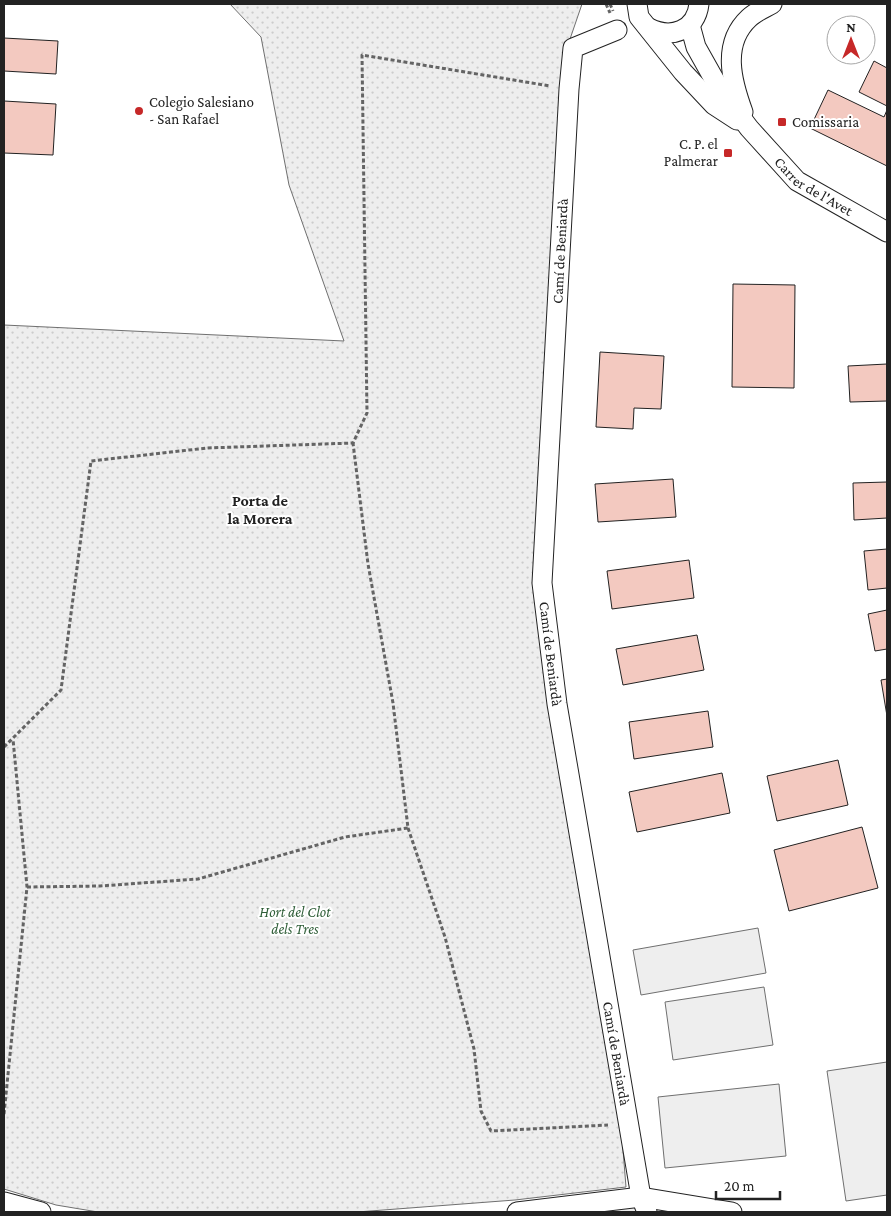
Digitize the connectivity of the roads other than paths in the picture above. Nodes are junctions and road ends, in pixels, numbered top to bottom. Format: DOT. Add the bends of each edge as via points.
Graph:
graph roads {
  1 [pos="637,4"];
  2 [pos="772,4"];
  3 [pos="698,12"];
  4 [pos="649,28"];
  5 [pos="617,30"];
  6 [pos="749,128"];
  7 [pos="887,232"];
  8 [pos="4,1202"];
  9 [pos="644,1204"];
  10 [pos="41,1212"];
  11 [pos="517,1212"];
  12 [pos="732,1212"];
  1 -- 4 [label="street, Carrer de l'Avet" via="639,16"];
  2 -- 6 [label="street" via="749,18 734,38 731,70"];
  3 -- 4 [label="street" via="681,31 659,33"];
  3 -- 6 [label="street, Carrer de l'Avet" via="696,47 719,88"];
  4 -- 6 [label="street, Carrer de l'Avet" via="714,105"];
  5 -- 9 [label="street, Camí de Beniardà" via="573,48 542,583 557,704"];
  6 -- 7 [label="street, Carrer de l'Avet" via="797,181"];
  8 -- 10 [label="street"];
  9 -- 11 [label="street"];
  9 -- 12 [label="street"];
}
